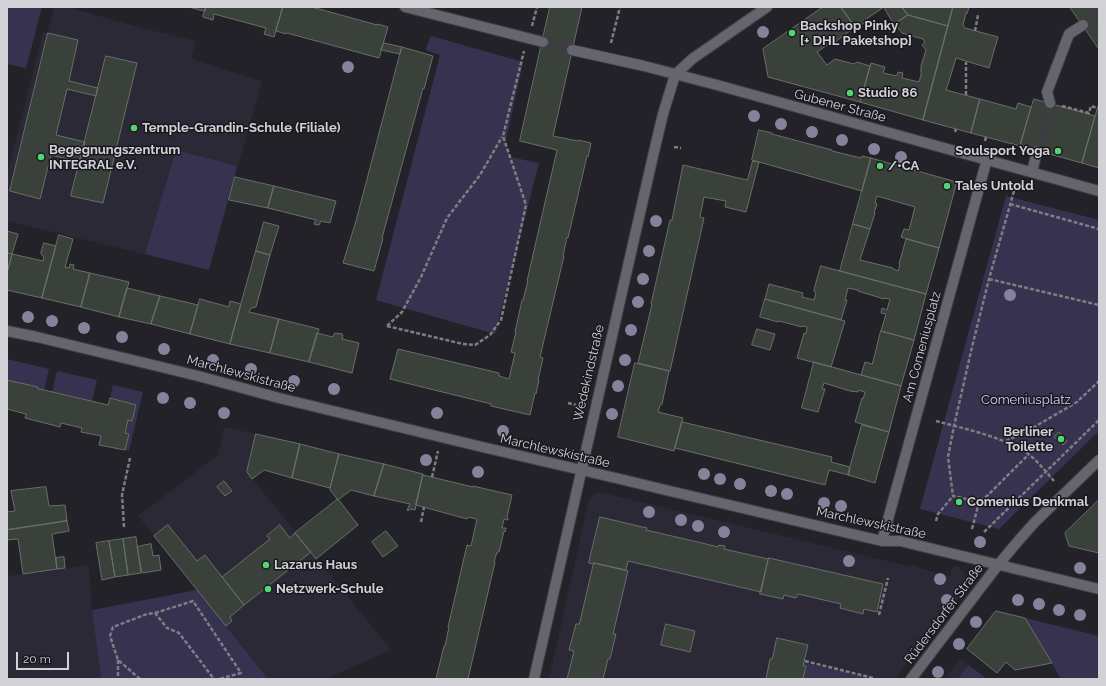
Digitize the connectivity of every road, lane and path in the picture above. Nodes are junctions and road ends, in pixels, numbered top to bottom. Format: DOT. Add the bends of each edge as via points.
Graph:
graph roads {
  1 [pos="405,7"];
  2 [pos="536,7"];
  3 [pos="620,7"];
  4 [pos="767,7"];
  5 [pos="978,15"];
  6 [pos="1083,25"];
  7 [pos="531,30"];
  8 [pos="975,31"];
  9 [pos="542,42"];
  10 [pos="611,44"];
  11 [pos="524,50"];
  12 [pos="572,50"];
  13 [pos="966,62"];
  14 [pos="675,75"];
  15 [pos="966,95"];
  16 [pos="1050,103"];
  17 [pos="1097,108"];
  18 [pos="956,129"];
  19 [pos="955,132"];
  20 [pos="503,136"];
  21 [pos="986,137"];
  22 [pos="985,141"];
  23 [pos="674,147"];
  24 [pos="681,148"];
  25 [pos="1037,151"];
  26 [pos="987,159"];
  27 [pos="1032,172"];
  28 [pos="1014,191"];
  29 [pos="1099,191"];
  30 [pos="1010,204"];
  31 [pos="1099,230"];
  32 [pos="989,279"];
  33 [pos="1099,305"];
  34 [pos="7,331"];
  35 [pos="1099,381"];
  36 [pos="568,403"];
  37 [pos="576,405"];
  38 [pos="1099,420"];
  39 [pos="936,421"];
  40 [pos="954,426"];
  41 [pos="441,438"];
  42 [pos="1005,442"];
  43 [pos="1029,454"];
  44 [pos="130,458"];
  45 [pos="1099,460"];
  46 [pos="580,470"];
  47 [pos="1046,471"];
  48 [pos="432,477"];
  49 [pos="1054,481"];
  50 [pos="952,496"];
  51 [pos="979,502"];
  52 [pos="424,507"];
  53 [pos="936,521"];
  54 [pos="421,522"];
  55 [pos="124,528"];
  56 [pos="972,529"];
  57 [pos="984,532"];
  58 [pos="882,541"];
  59 [pos="998,565"];
  60 [pos="888,578"];
  61 [pos="1099,589"];
  62 [pos="155,613"];
  63 [pos="879,615"];
  64 [pos="118,660"];
  65 [pos="804,662"];
  66 [pos="873,678"];
  67 [pos="118,679"];
  68 [pos="140,679"];
  69 [pos="214,679"];
  70 [pos="219,679"];
  71 [pos="534,679"];
  72 [pos="911,679"];
  1 -- 9 [label="street"];
  2 -- 7 [label="path"];
  3 -- 10 [label="path"];
  4 -- 14 [label="street" via="692,59"];
  5 -- 8 [label="path"];
  6 -- 16 [label="street" via="1069,34 1047,92"];
  11 -- 20 [label="path"];
  12 -- 14 [label="street, Gubener Straße"];
  13 -- 15 [label="path"];
  14 -- 26 [label="street, Gubener Straße"];
  14 -- 46 [label="street, Wedekindstraße" via="652,156"];
  16 -- 17 [label="path" via="1089,113 1091,106"];
  18 -- 19 [label="path"];
  20 -- 20 [label="path" via="526,205 500,320 490,335 475,345 387,326 402,312 422,277 447,218 480,175"];
  21 -- 22 [label="path"];
  23 -- 24 [label="path"];
  25 -- 27 [label="street"];
  26 -- 27 [label="street, Gubener Straße"];
  26 -- 58 [label="street, Am Comeniusplatz"];
  27 -- 29 [label="street, Gubener Straße"];
  28 -- 30 [label="path"];
  30 -- 31 [label="path"];
  30 -- 32 [label="path"];
  32 -- 33 [label="path"];
  32 -- 40 [label="path"];
  34 -- 41 [label="street, Marchlewskistraße" via="208,378"];
  35 -- 42 [label="path" via="1077,402"];
  36 -- 37 [label="path"];
  38 -- 47 [label="path"];
  39 -- 40 [label="path"];
  40 -- 42 [label="path"];
  40 -- 50 [label="path" via="948,457"];
  41 -- 46 [label="street, Marchlewskistraße"];
  41 -- 48 [label="path"];
  42 -- 43 [label="path"];
  43 -- 47 [label="path"];
  43 -- 51 [label="path"];
  44 -- 55 [label="path" via="122,495"];
  45 -- 59 [label="street, Rüdersdorfer Straße" via="1035,522"];
  46 -- 58 [label="street, Marchlewskistraße"];
  46 -- 71 [label="street, Wedekindstraße"];
  47 -- 49 [label="path"];
  47 -- 57 [label="path"];
  50 -- 51 [label="path"];
  50 -- 53 [label="path" via="938,514"];
  51 -- 56 [label="path"];
  52 -- 54 [label="path"];
  58 -- 59 [label="street, Marchlewskistraße" via="900,541"];
  59 -- 61 [label="street, Marchlewskistraße"];
  59 -- 72 [label="street, Rüdersdorfer Straße"];
  60 -- 63 [label="path"];
  62 -- 64 [label="path" via="113,627 110,636"];
  62 -- 69 [label="path" via="167,628 179,633"];
  62 -- 70 [label="path" via="194,601 241,673"];
  64 -- 67 [label="path"];
  64 -- 68 [label="path"];
  65 -- 66 [label="path"];
}
